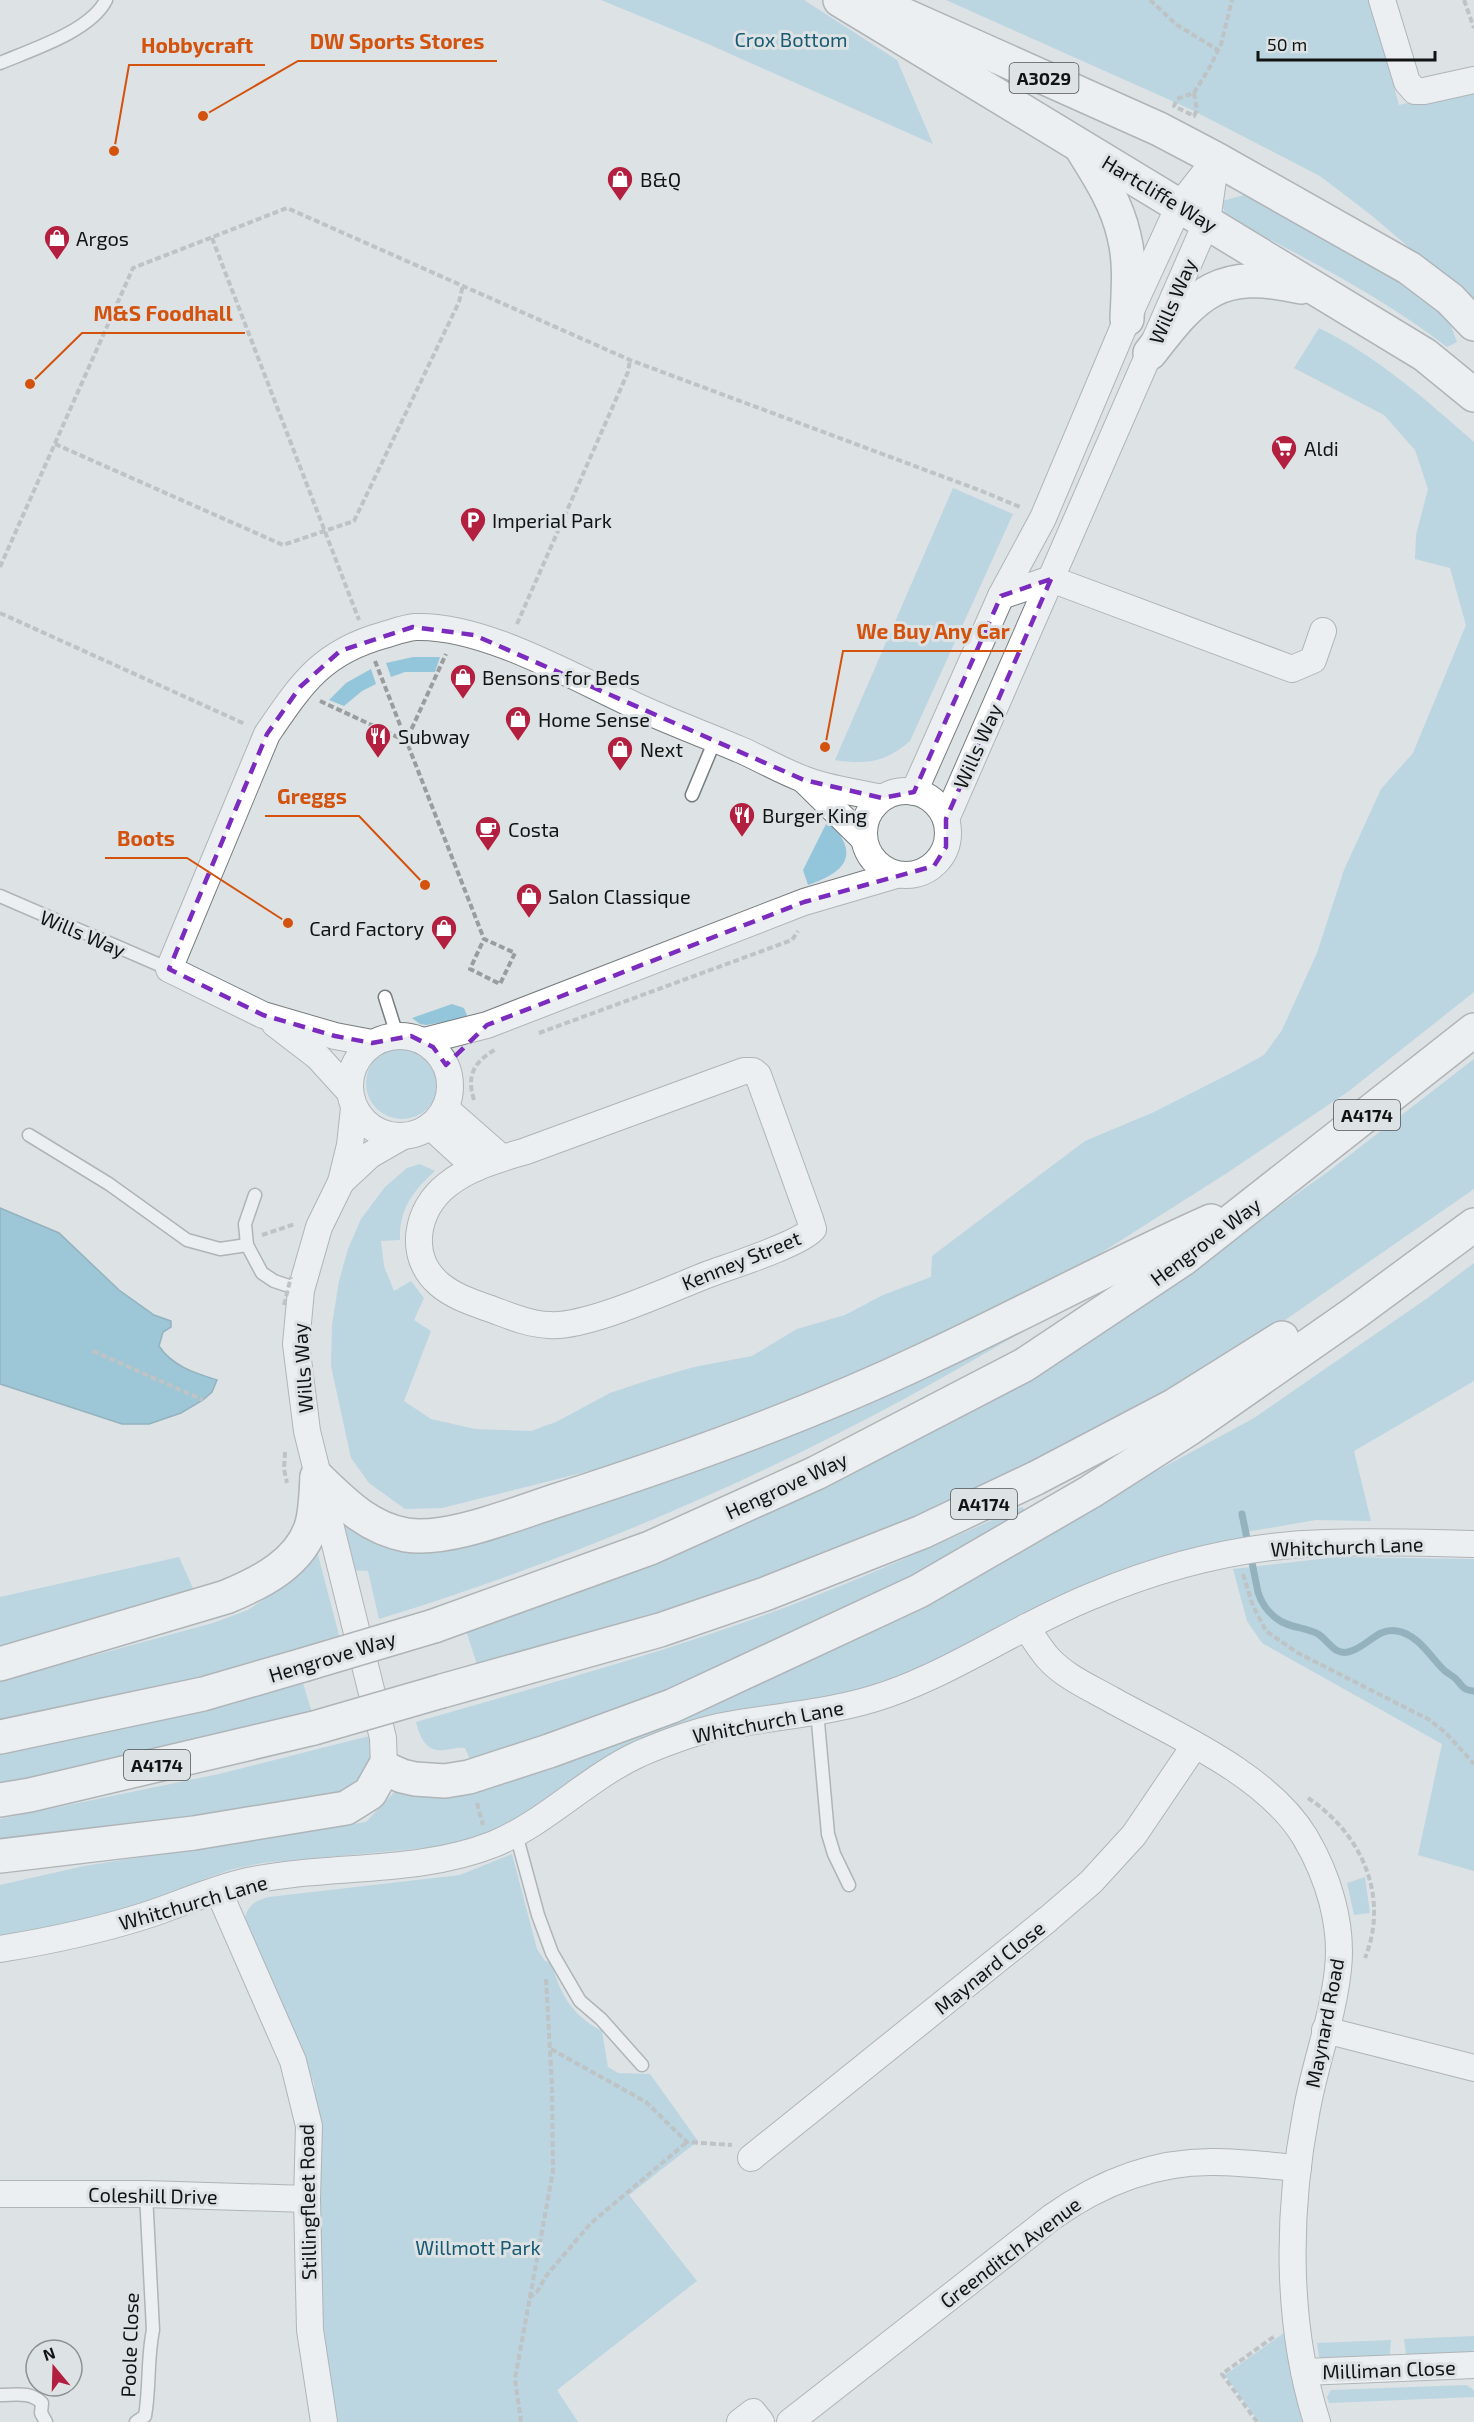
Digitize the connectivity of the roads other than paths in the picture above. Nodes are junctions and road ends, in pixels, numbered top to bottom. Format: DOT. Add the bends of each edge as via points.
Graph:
graph roads {
  1 [pos="106,0"];
  2 [pos="840,0"];
  3 [pos="870,0"];
  4 [pos="1382,0"];
  5 [pos="0,63"];
  6 [pos="1474,80"];
  7 [pos="1079,145"];
  8 [pos="1216,159"];
  9 [pos="1193,213"];
  10 [pos="1320,291"];
  11 [pos="1127,319"];
  12 [pos="1474,324"];
  13 [pos="1150,353"];
  14 [pos="1474,395"];
  15 [pos="1050,579"];
  16 [pos="1001,596"];
  17 [pos="1323,631"];
  18 [pos="715,740"];
  19 [pos="804,780"];
  20 [pos="914,792"];
  21 [pos="692,795"];
  22 [pos="882,798"];
  23 [pos="946,819"];
  24 [pos="866,845"];
  25 [pos="896,875"];
  26 [pos="827,894"];
  27 [pos="0,896"];
  28 [pos="169,969"];
  29 [pos="385,997"];
  30 [pos="263,1015"];
  31 [pos="487,1025"];
  32 [pos="1474,1030"];
  33 [pos="397,1035"];
  34 [pos="424,1041"];
  35 [pos="372,1043"];
  36 [pos="446,1065"];
  37 [pos="351,1099"];
  38 [pos="438,1117"];
  39 [pos="29,1135"];
  40 [pos="403,1136"];
  41 [pos="502,1158"];
  42 [pos="476,1168"];
  43 [pos="341,1182"];
  44 [pos="255,1195"];
  45 [pos="1259,1200"];
  46 [pos="1474,1207"];
  47 [pos="1474,1225"];
  48 [pos="246,1245"];
  49 [pos="292,1291"];
  50 [pos="303,1481"];
  51 [pos="1474,1544"];
  52 [pos="1026,1627"];
  53 [pos="0,1664"];
  54 [pos="817,1711"];
  55 [pos="0,1737"];
  56 [pos="1195,1745"];
  57 [pos="384,1768"];
  58 [pos="0,1800"];
  59 [pos="516,1834"];
  60 [pos="0,1856"];
  61 [pos="849,1885"];
  62 [pos="218,1890"];
  63 [pos="0,1949"];
  64 [pos="1325,2030"];
  65 [pos="642,2065"];
  66 [pos="1474,2068"];
  67 [pos="751,2158"];
  68 [pos="1298,2168"];
  69 [pos="0,2194"];
  70 [pos="146,2194"];
  71 [pos="307,2199"];
  72 [pos="1474,2366"];
  73 [pos="1304,2372"];
  74 [pos="0,2395"];
  75 [pos="46,2422"];
  76 [pos="136,2422"];
  77 [pos="324,2422"];
  78 [pos="740,2422"];
  79 [pos="761,2422"];
  80 [pos="790,2422"];
  81 [pos="1317,2422"];
  1 -- 5 [label="lane" via="101,10 64,37"];
  2 -- 7 [label="highway, Hartcliffe Way / A3029"];
  3 -- 8 [label="highway, A3029" via="1159,129"];
  4 -- 6 [label="street" via="1407,82 1415,91"];
  7 -- 9 [label="highway, Hartcliffe Way / A3029"];
  7 -- 11 [label="highway" via="1102,180 1125,238"];
  8 -- 9 [label="street, Wills Way"];
  8 -- 12 [label="highway, A3029" via="1409,268 1450,299"];
  9 -- 10 [label="highway, Hartcliffe Way / A3029"];
  9 -- 11 [label="street, Wills Way"];
  9 -- 13 [label="street, Wills Way"];
  10 -- 13 [label="highway" via="1277,281 1233,282 1205,293 1180,314"];
  10 -- 14 [label="highway, Hartcliffe Way / A3029" via="1425,355"];
  11 -- 16 [label="street, Wills Way" via="1043,518"];
  13 -- 15 [label="street, Wills Way"];
  15 -- 16 [label="street"];
  15 -- 17 [label="street" via="1292,669 1313,660"];
  15 -- 23 [label="street, Wills Way"];
  16 -- 20 [label="street, Wills Way"];
  18 -- 19 [label="street"];
  18 -- 21 [label="lane"];
  18 -- 28 [label="street" via="474,635 413,627 373,653 340,651 323,663 285,705 267,735"];
  19 -- 22 [label="street"];
  19 -- 24 [label="street"];
  20 -- 22 [label="street" via="896,792"];
  20 -- 23 [label="street" via="939,806"];
  22 -- 24 [label="street" via="864,825"];
  23 -- 25 [label="street" via="949,833 939,860 921,873"];
  24 -- 25 [label="street" via="881,868"];
  24 -- 26 [label="street"];
  25 -- 26 [label="street"];
  26 -- 31 [label="street"];
  27 -- 28 [label="lane, Wills Way"];
  28 -- 30 [label="street, Wills Way"];
  29 -- 33 [label="lane"];
  30 -- 35 [label="street, Wills Way"];
  30 -- 37 [label="street, Wills Way" via="318,1057"];
  31 -- 34 [label="street"];
  31 -- 36 [label="street" via="464,1043"];
  32 -- 45 [label="highway, Hengrove Way / A4174"];
  33 -- 34 [label="street"];
  33 -- 35 [label="street, Wills Way"];
  34 -- 36 [label="street"];
  35 -- 37 [label="street, Wills Way" via="351,1072"];
  36 -- 38 [label="street" via="450,1087"];
  37 -- 40 [label="street, Wills Way" via="362,1120 374,1130"];
  37 -- 43 [label="street, Wills Way" via="350,1145"];
  38 -- 40 [label="street, Wills Way" via="417,1133"];
  38 -- 41 [label="street"];
  38 -- 42 [label="street"];
  39 -- 48 [label="lane" via="109,1184 187,1240 220,1249"];
  40 -- 43 [label="street, Wills Way" via="370,1155"];
  41 -- 42 [label="street, Kenney Street"];
  41 -- 42 [label="street, Kenney Street" via="753,1071 758,1075 813,1228 804,1236 749,1260 604,1313 570,1324 527,1322 463,1299 439,1284 420,1253 421,1222 430,1203 448,1184"];
  43 -- 49 [label="street, Wills Way"];
  44 -- 48 [label="lane" via="245,1224"];
  45 -- 50 [label="highway" via="1099,1273 923,1361 788,1420 501,1518 447,1533 407,1535 360,1517"];
  45 -- 55 [label="highway, Hengrove Way / A4174, bridge" via="1183,1259 1024,1365 816,1473 650,1548 434,1626 303,1665 203,1694"];
  46 -- 58 [label="highway, A4174, bridge" via="1358,1290 1175,1405 978,1507 892,1545 660,1630 314,1728"];
  47 -- 57 [label="highway" via="1190,1428 919,1592 672,1706 549,1752 445,1781 416,1779"];
  48 -- 49 [label="lane" via="262,1273"];
  49 -- 50 [label="street, Wills Way" via="305,1421"];
  50 -- 53 [label="highway" via="312,1523 307,1538 278,1570 257,1584 226,1597"];
  50 -- 57 [label="street, Wills Way" via="337,1558 383,1738"];
  51 -- 52 [label="street, Whitchurch Lane" via="1324,1542 1240,1552 1168,1568 1089,1597"];
  52 -- 54 [label="street, Whitchurch Lane" via="917,1683 886,1695"];
  52 -- 56 [label="street, Maynard Road" via="1049,1659 1077,1681"];
  54 -- 59 [label="street, Whitchurch Lane" via="724,1726 638,1755"];
  54 -- 61 [label="lane" via="828,1834"];
  56 -- 64 [label="street, Maynard Road" via="1251,1780 1280,1806 1305,1837 1326,1881 1339,1938 1338,1970"];
  56 -- 67 [label="street, Maynard Close" via="1134,1835 1091,1882"];
  57 -- 60 [label="highway" via="370,1793 346,1808 194,1833"];
  59 -- 62 [label="street, Whitchurch Lane" via="491,1845 420,1863 249,1881"];
  59 -- 65 [label="lane" via="552,1953 580,2001"];
  62 -- 63 [label="street, Whitchurch Lane" via="81,1934"];
  62 -- 71 [label="street, Stillingfleet Road" via="293,2061 309,2126"];
  64 -- 66 [label="street"];
  64 -- 68 [label="street, Maynard Road"];
  68 -- 73 [label="street, Maynard Road" via="1293,2224"];
  68 -- 80 [label="street, Greenditch Avenue" via="1196,2163 1150,2170 1093,2191 1052,2217"];
  69 -- 70 [label="street, Coleshill Drive"];
  70 -- 71 [label="street, Coleshill Drive"];
  70 -- 76 [label="lane, Poole Close" via="153,2330 145,2416"];
  71 -- 77 [label="street, Stillingfleet Road" via="310,2330"];
  72 -- 73 [label="street, Milliman Close"];
  73 -- 81 [label="street, Maynard Road"];
  74 -- 75 [label="lane" via="36,2397 42,2403"];
  78 -- 79 [label="street" via="753,2412"];
}
